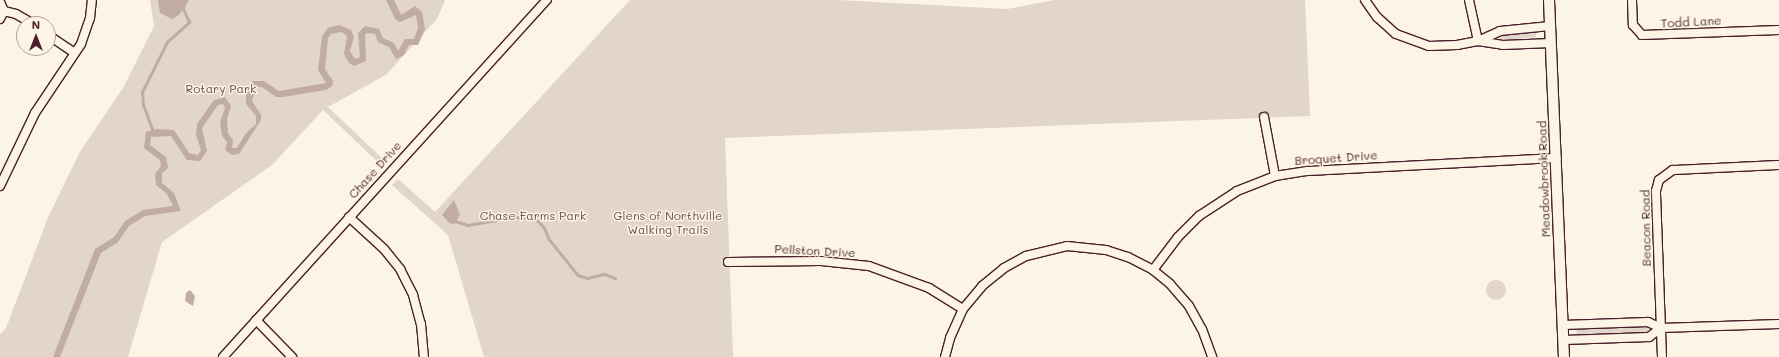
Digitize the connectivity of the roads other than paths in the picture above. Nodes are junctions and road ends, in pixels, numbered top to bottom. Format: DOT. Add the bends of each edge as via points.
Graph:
graph roads {
  1 [pos="92,0"];
  2 [pos="547,0"];
  3 [pos="1365,0"];
  4 [pos="1469,0"];
  5 [pos="1548,0"];
  6 [pos="1632,0"];
  7 [pos="0,2"];
  8 [pos="4,11"];
  9 [pos="19,16"];
  10 [pos="0,19"];
  11 [pos="1550,26"];
  12 [pos="1779,30"];
  13 [pos="56,40"];
  14 [pos="1478,41"];
  15 [pos="1551,43"];
  16 [pos="75,53"];
  17 [pos="1264,117"];
  18 [pos="1557,158"];
  19 [pos="1779,165"];
  20 [pos="1275,176"];
  21 [pos="0,186"];
  22 [pos="349,217"];
  23 [pos="728,262"];
  24 [pos="1153,270"];
  25 [pos="963,309"];
  26 [pos="256,320"];
  27 [pos="1779,324"];
  28 [pos="1563,325"];
  29 [pos="1661,328"];
  30 [pos="1564,340"];
  31 [pos="223,357"];
  32 [pos="292,357"];
  33 [pos="424,357"];
  34 [pos="945,357"];
  35 [pos="1212,357"];
  36 [pos="1564,357"];
  37 [pos="1662,357"];
  1 -- 16 [label="street" via="86,32"];
  2 -- 22 [label="street, Chase Drive"];
  3 -- 14 [label="street" via="1377,17 1396,34 1410,41 1443,47"];
  4 -- 14 [label="street"];
  5 -- 11 [label="street, Meadowbrook Road"];
  6 -- 12 [label="street, Todd Lane" via="1633,25 1642,35"];
  7 -- 8 [label="street"];
  8 -- 9 [label="street"];
  8 -- 10 [label="street"];
  11 -- 14 [label="street" via="1500,31"];
  11 -- 15 [label="street, Meadowbrook Road"];
  13 -- 16 [label="street"];
  14 -- 15 [label="street" via="1504,45"];
  15 -- 18 [label="street, Meadowbrook Road"];
  16 -- 21 [label="street" via="36,113"];
  17 -- 20 [label="street"];
  18 -- 20 [label="street, Broquet Drive" via="1308,171"];
  18 -- 28 [label="street, Meadowbrook Road"];
  19 -- 29 [label="street, Beacon Road" via="1673,170 1659,180 1656,191"];
  20 -- 24 [label="street, Broquet Drive" via="1237,190 1199,216 1178,237"];
  22 -- 26 [label="street, Chase Drive"];
  22 -- 33 [label="street" via="384,249 400,270 413,295 419,317"];
  23 -- 25 [label="street, Pellston Drive" via="821,261 869,266 923,285"];
  24 -- 25 [label="street" via="1128,257 1100,248 1067,246 1048,249 1026,256 1004,268 982,286"];
  24 -- 35 [label="street" via="1170,284 1189,306"];
  25 -- 34 [label="street"];
  26 -- 31 [label="street, Chase Drive"];
  26 -- 32 [label="street"];
  27 -- 29 [label="street"];
  28 -- 29 [label="street" via="1648,322"];
  28 -- 30 [label="street, Meadowbrook Road"];
  29 -- 30 [label="street" via="1649,336"];
  29 -- 37 [label="street, Beacon Road"];
  30 -- 36 [label="street, Meadowbrook Road"];
}
